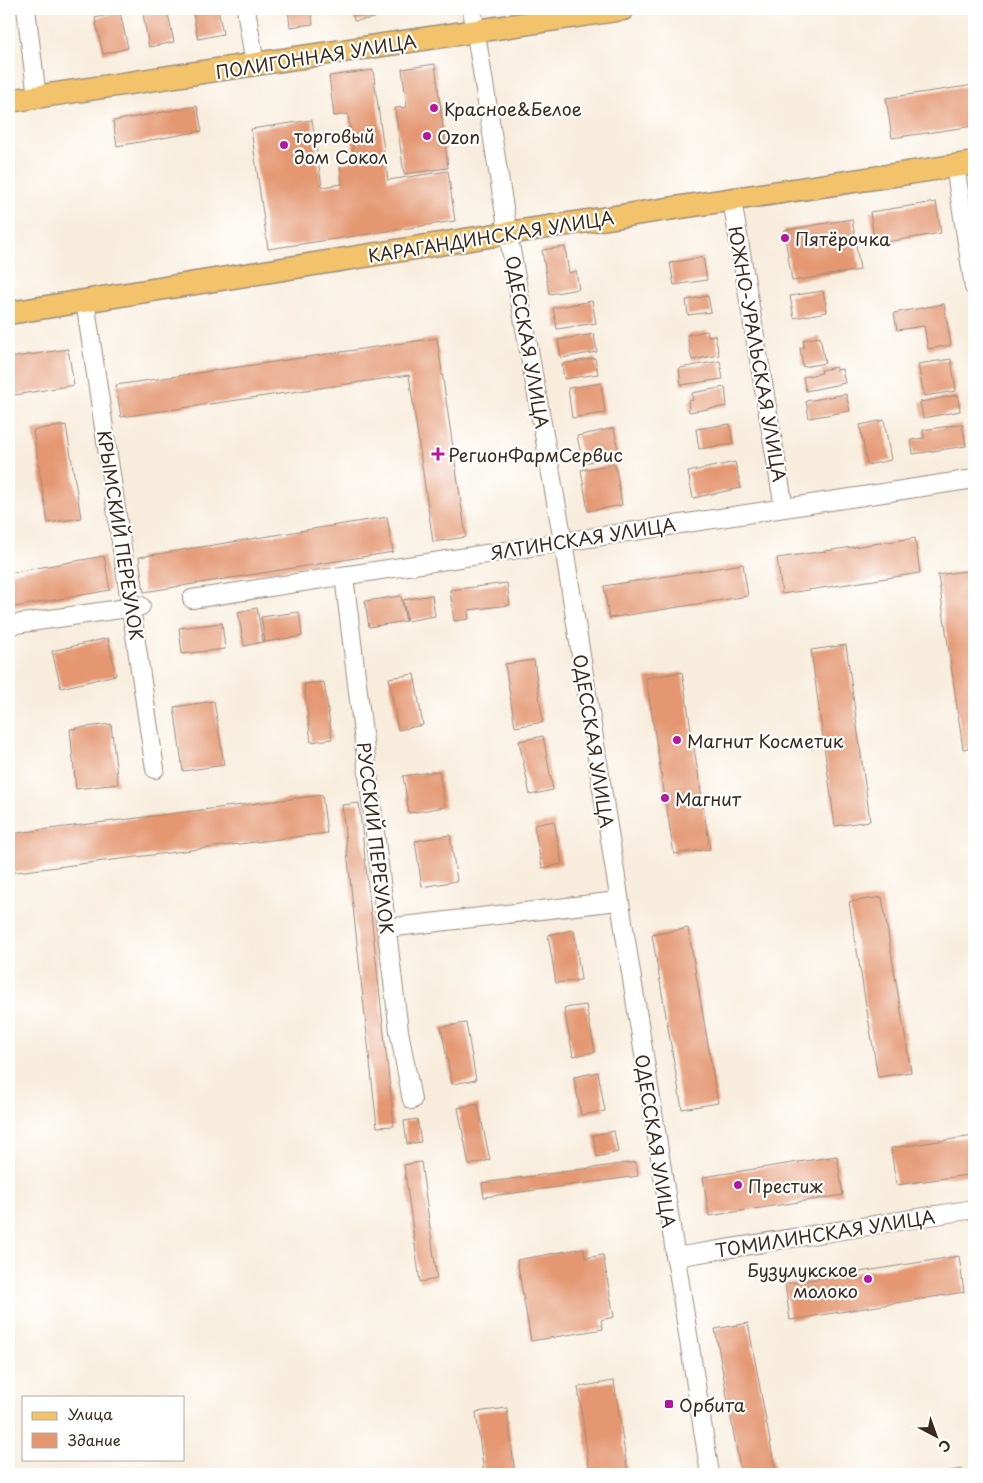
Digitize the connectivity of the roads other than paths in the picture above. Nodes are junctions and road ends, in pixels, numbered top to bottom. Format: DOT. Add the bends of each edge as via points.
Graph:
graph roads {
  1 [pos="26,9"];
  2 [pos="246,9"];
  3 [pos="472,9"];
  4 [pos="623,9"];
  5 [pos="476,31"];
  6 [pos="255,65"];
  7 [pos="37,98"];
  8 [pos="9,102"];
  9 [pos="965,165"];
  10 [pos="732,200"];
  11 [pos="508,233"];
  12 [pos="974,287"];
  13 [pos="85,301"];
  14 [pos="9,313"];
  15 [pos="974,479"];
  16 [pos="784,508"];
  17 [pos="563,540"];
  18 [pos="344,576"];
  19 [pos="192,599"];
  20 [pos="136,606"];
  21 [pos="9,626"];
  22 [pos="155,769"];
  23 [pos="618,901"];
  24 [pos="387,928"];
  25 [pos="412,1100"];
  26 [pos="974,1209"];
  27 [pos="675,1257"];
  28 [pos="710,1474"];
  1 -- 7 [label="street"];
  2 -- 6 [label="street"];
  3 -- 5 [label="street, ОДЕССКАЯ УЛИЦА"];
  4 -- 5 [label="main road, ПОЛИГОННАЯ УЛИЦА"];
  5 -- 6 [label="main road, ПОЛИГОННАЯ УЛИЦА"];
  5 -- 11 [label="street, ОДЕССКАЯ УЛИЦА"];
  6 -- 7 [label="main road, ПОЛИГОННАЯ УЛИЦА"];
  7 -- 8 [label="main road, ПОЛИГОННАЯ УЛИЦА"];
  9 -- 10 [label="main road, КАРАГАНДИНСКАЯ УЛИЦА"];
  9 -- 12 [label="street"];
  10 -- 11 [label="main road, КАРАГАНДИНСКАЯ УЛИЦА"];
  10 -- 16 [label="street, ЮЖНО-УРАЛЬСКАЯ УЛИЦА"];
  11 -- 13 [label="main road, КАРАГАНДИНСКАЯ УЛИЦА"];
  11 -- 17 [label="street, ОДЕССКАЯ УЛИЦА"];
  13 -- 14 [label="main road, КАРАГАНДИНСКАЯ УЛИЦА"];
  13 -- 20 [label="street, КРЫМСКИЙ ПЕРЕУЛОК"];
  15 -- 16 [label="street, ЯЛТИНСКАЯ УЛИЦА"];
  16 -- 17 [label="street, ЯЛТИНСКАЯ УЛИЦА"];
  17 -- 18 [label="street, ЯЛТИНСКАЯ УЛИЦА"];
  17 -- 23 [label="street, ОДЕССКАЯ УЛИЦА"];
  18 -- 19 [label="street, ЯЛТИНСКАЯ УЛИЦА"];
  18 -- 24 [label="street, РУССКИЙ ПЕРЕУЛОК"];
  20 -- 21 [label="street"];
  20 -- 22 [label="street, КРЫМСКИЙ ПЕРЕУЛОК"];
  23 -- 24 [label="street"];
  23 -- 27 [label="street, ОДЕССКАЯ УЛИЦА"];
  24 -- 25 [label="street, РУССКИЙ ПЕРЕУЛОК" via="399,1031"];
  26 -- 27 [label="street, ТОМИЛИНСКАЯ УЛИЦА"];
  27 -- 28 [label="street, ОДЕССКАЯ УЛИЦА"];
}
